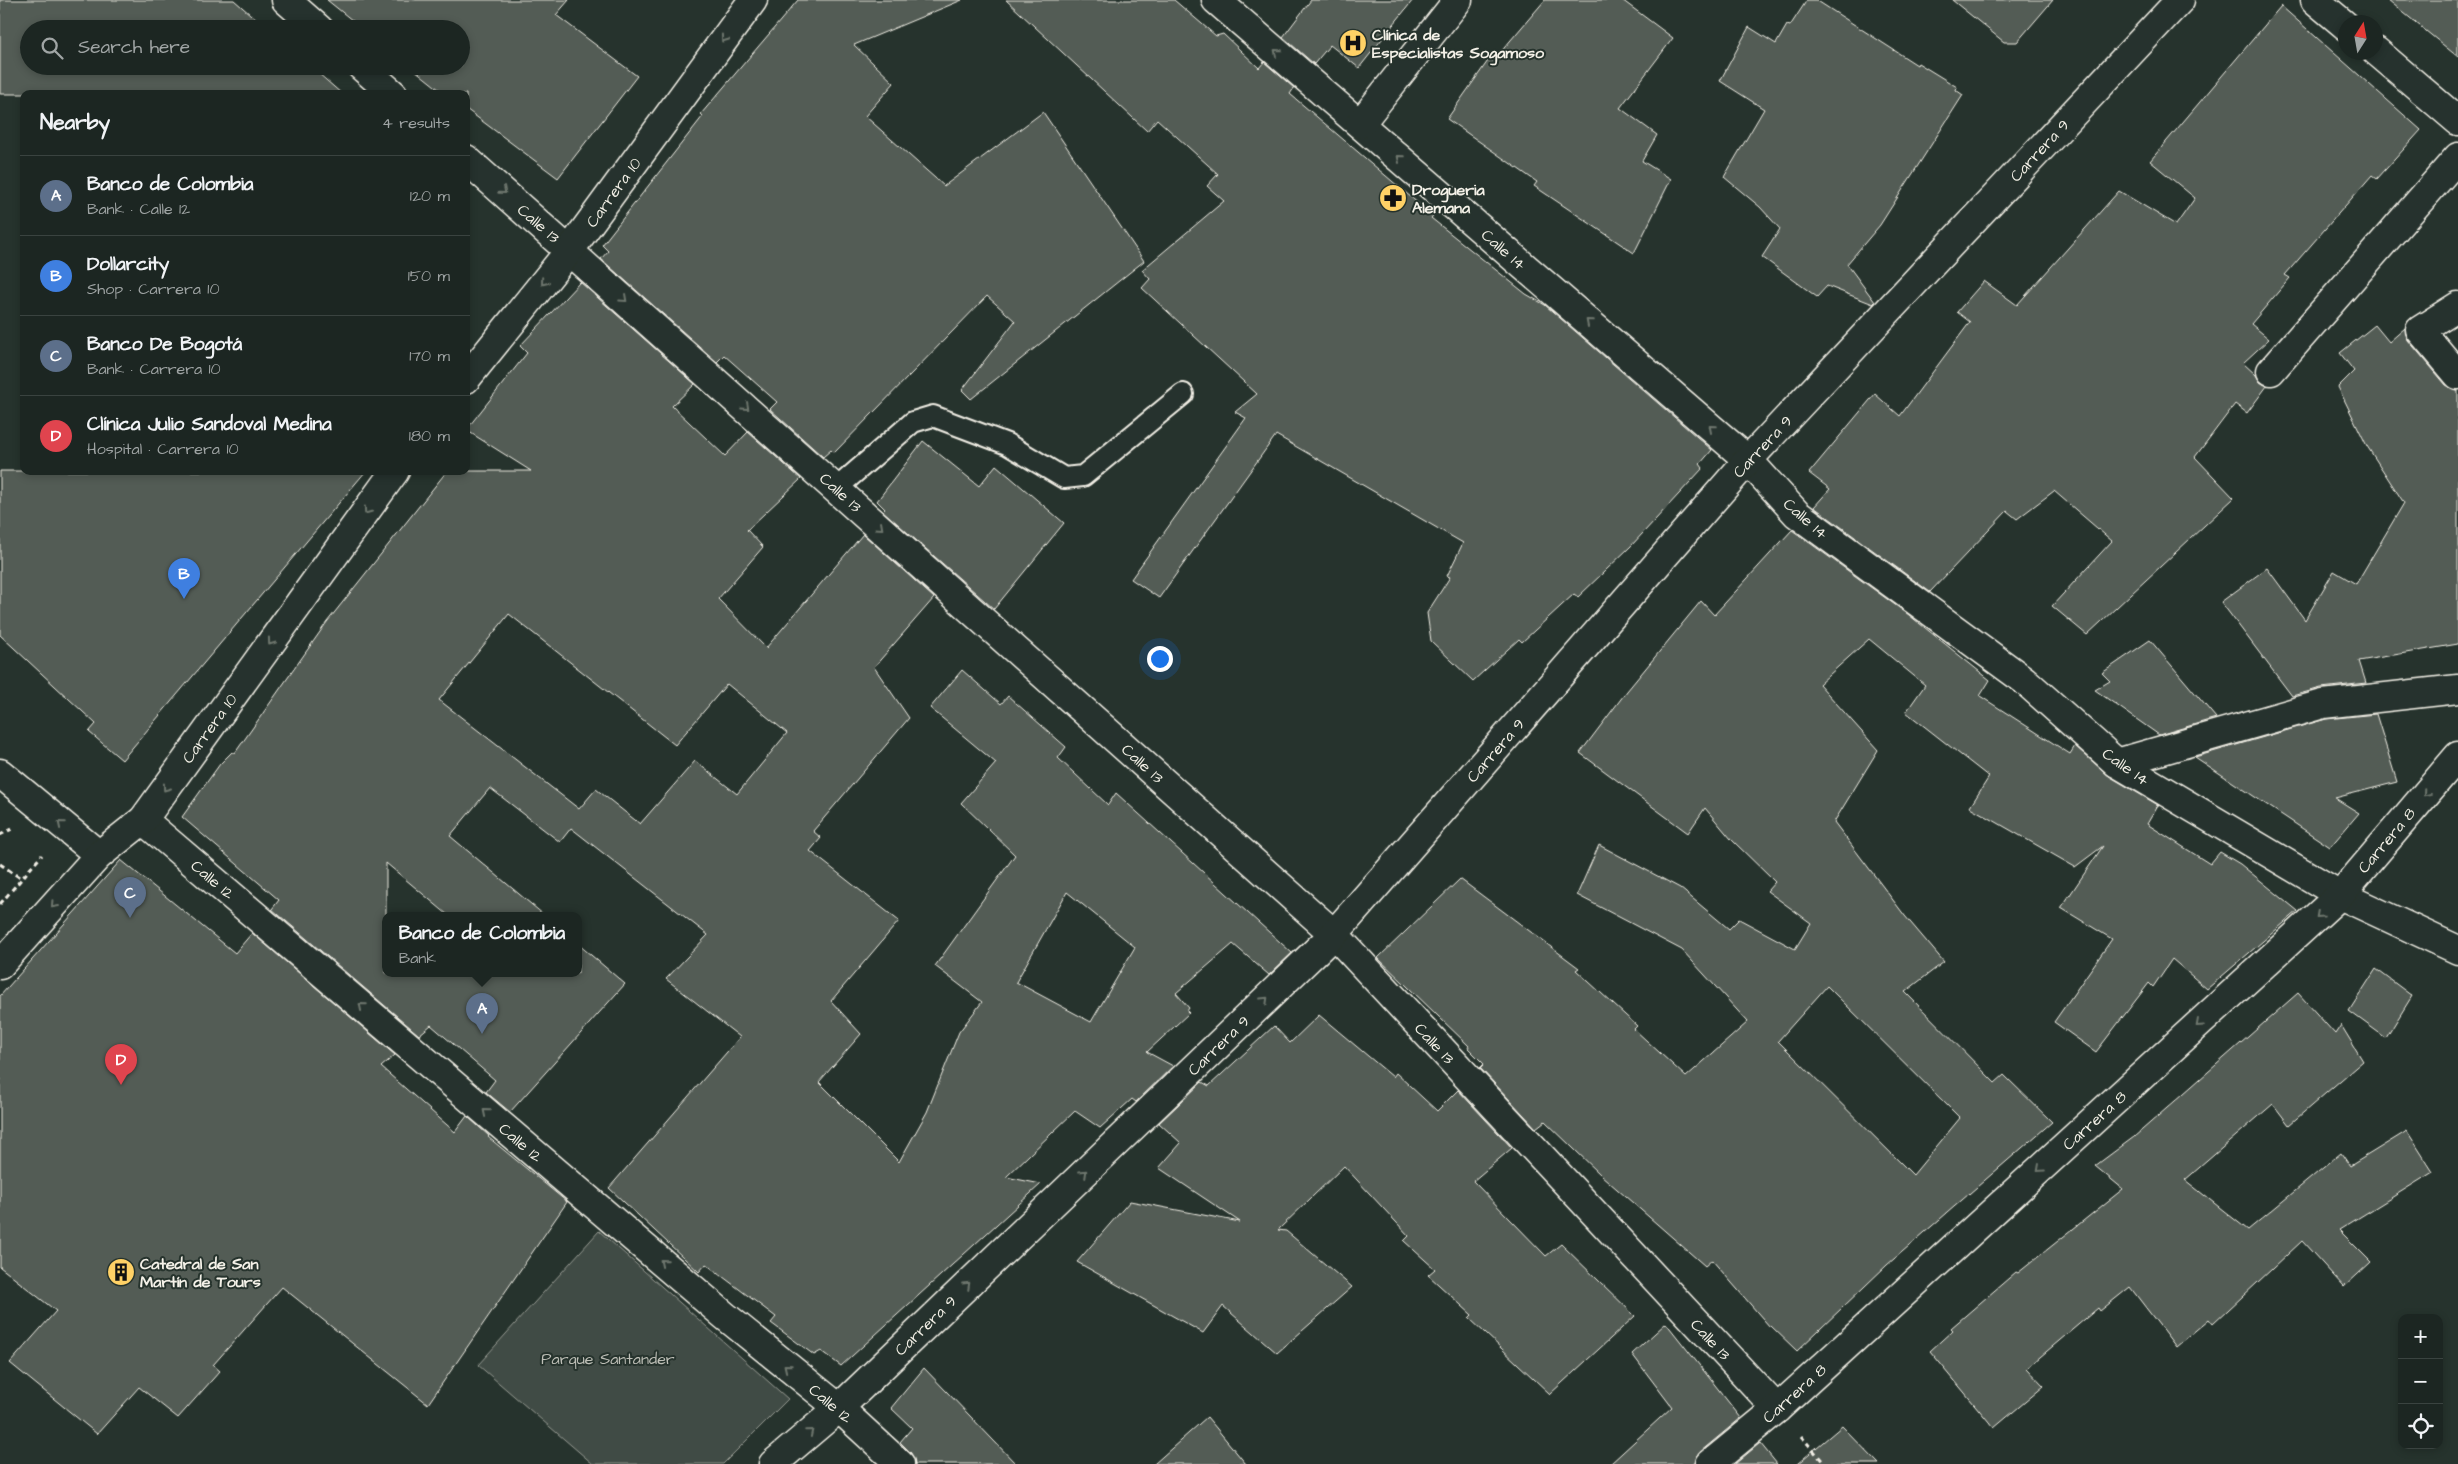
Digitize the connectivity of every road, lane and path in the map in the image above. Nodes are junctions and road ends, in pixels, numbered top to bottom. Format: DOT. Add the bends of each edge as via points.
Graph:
graph roads {
  1 [pos="286,0"];
  2 [pos="753,0"];
  3 [pos="1216,0"];
  4 [pos="1458,0"];
  5 [pos="2180,0"];
  6 [pos="2315,0"];
  7 [pos="2338,19"];
  8 [pos="309,20"];
  9 [pos="2383,57"];
  10 [pos="371,75"];
  11 [pos="388,90"];
  12 [pos="2458,121"];
  13 [pos="1360,124"];
  14 [pos="2458,158"];
  15 [pos="470,162"];
  16 [pos="570,250"];
  17 [pos="2458,306"];
  18 [pos="2271,371"];
  19 [pos="470,374"];
  20 [pos="2458,375"];
  21 [pos="1183,394"];
  22 [pos="1748,460"];
  23 [pos="393,475"];
  24 [pos="832,484"];
  25 [pos="2458,689"];
  26 [pos="2458,756"];
  27 [pos="2116,763"];
  28 [pos="0,773"];
  29 [pos="143,820"];
  30 [pos="17,827"];
  31 [pos="66,828"];
  32 [pos="0,835"];
  33 [pos="99,855"];
  34 [pos="0,864"];
  35 [pos="21,879"];
  36 [pos="28,883"];
  37 [pos="2340,895"];
  38 [pos="0,904"];
  39 [pos="1334,934"];
  40 [pos="2458,950"];
  41 [pos="0,965"];
  42 [pos="839,1408"];
  43 [pos="1777,1409"];
  44 [pos="773,1464"];
  45 [pos="900,1464"];
  46 [pos="1710,1464"];
  1 -- 8 [label="street"];
  2 -- 16 [label="street, Carrera 10, one-way"];
  13 -- 3 [label="street, Calle 14, one-way"];
  4 -- 13 [label="street"];
  5 -- 22 [label="street, Carrera 9"];
  6 -- 7 [label="street"];
  9 -- 12 [label="street"];
  10 -- 11 [label="street"];
  22 -- 13 [label="street, Calle 14, one-way"];
  14 -- 18 [label="street"];
  15 -- 16 [label="street, Calle 13, one-way"];
  16 -- 19 [label="street, Carrera 10, one-way"];
  16 -- 24 [label="street, Calle 13, one-way"];
  17 -- 20 [label="street" via="2420,330"];
  21 -- 24 [label="lane" via="1083,476 1064,478 1007,444 933,416 913,422 837,488"];
  22 -- 27 [label="street, Calle 14" via="1797,514 2024,680"];
  22 -- 39 [label="street, Carrera 9"];
  23 -- 29 [label="street, Carrera 10, one-way"];
  24 -- 39 [label="street, Calle 13, one-way"];
  25 -- 27 [label="street" via="2323,704"];
  26 -- 37 [label="street, Carrera 8, one-way"];
  27 -- 37 [label="street, Calle 14"];
  31 -- 28 [label="street, one-way"];
  29 -- 33 [label="street, Carrera 10"];
  42 -- 29 [label="street, Calle 12, one-way" via="725,1316"];
  30 -- 32 [label="path"];
  31 -- 33 [label="street"];
  31 -- 35 [label="path"];
  33 -- 41 [label="street, Carrera 10, one-way"];
  34 -- 35 [label="path"];
  35 -- 36 [label="path"];
  35 -- 38 [label="path"];
  37 -- 40 [label="street, Calle 14"];
  37 -- 43 [label="street, Carrera 8, one-way"];
  42 -- 39 [label="street, Carrera 9, one-way"];
  39 -- 43 [label="street, Calle 13"];
  44 -- 42 [label="street, Carrera 9, one-way"];
  42 -- 45 [label="street, Calle 12"];
  43 -- 46 [label="street, Carrera 8"];
}
